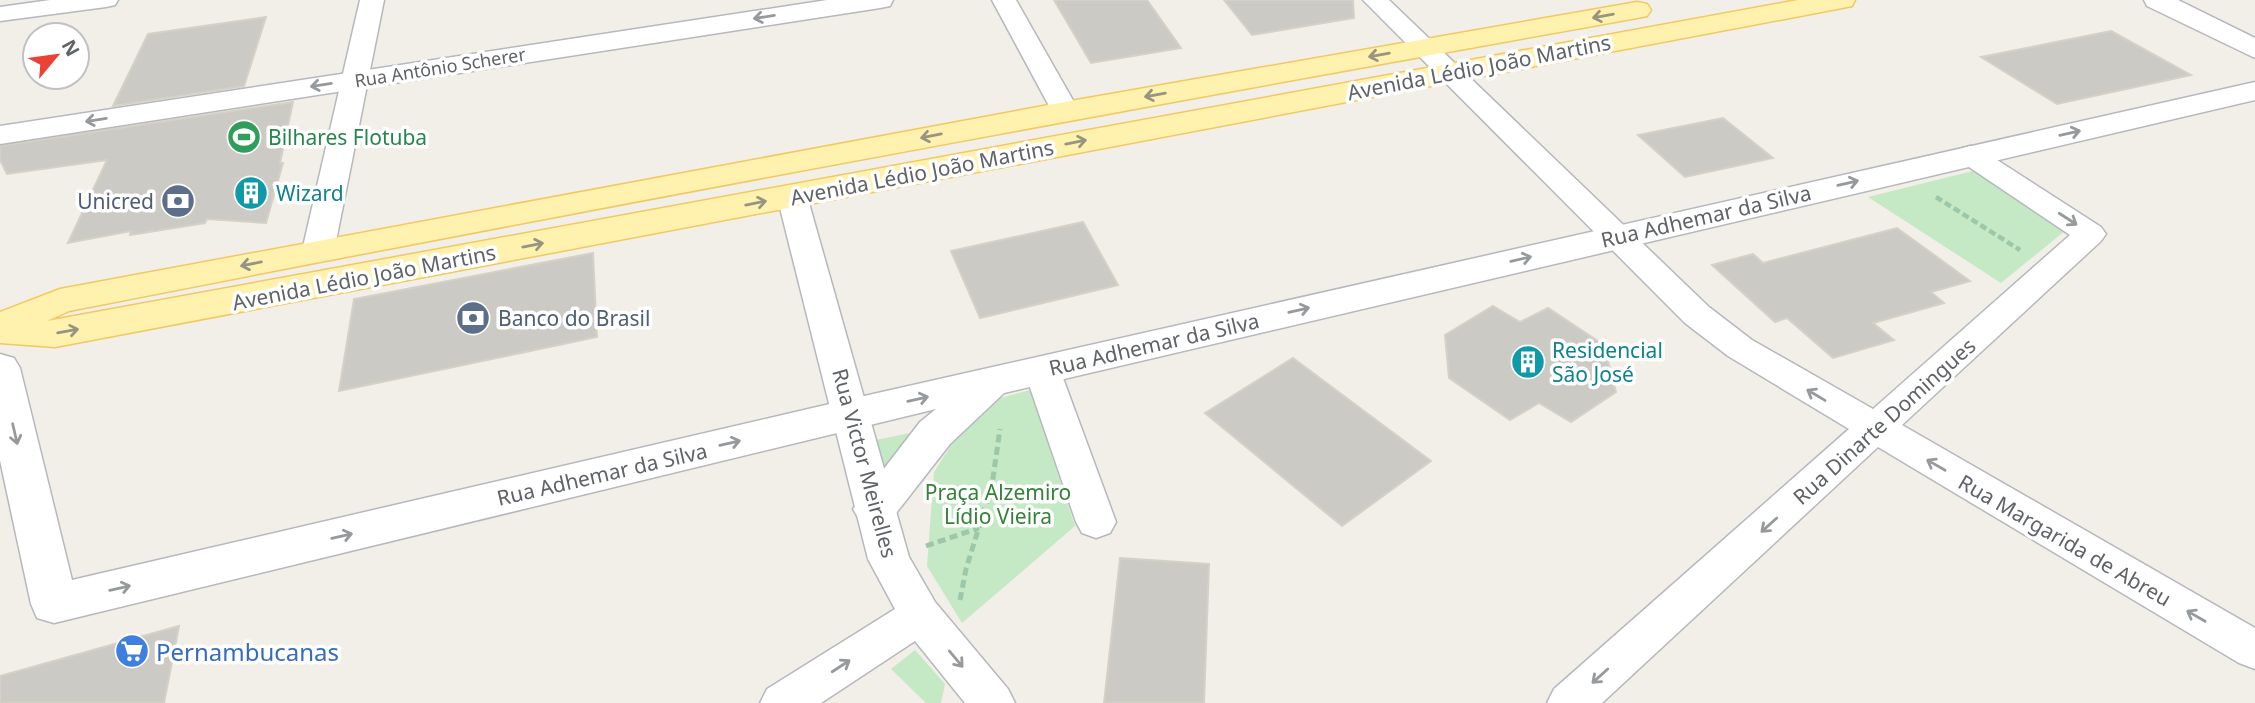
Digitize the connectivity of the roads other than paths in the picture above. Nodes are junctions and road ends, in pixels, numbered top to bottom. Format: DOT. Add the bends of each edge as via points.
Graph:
graph roads {
  1 [pos="106,0"];
  2 [pos="372,0"];
  3 [pos="880,0"];
  4 [pos="1004,0"];
  5 [pos="1374,0"];
  6 [pos="1694,0"];
  7 [pos="1842,0"];
  8 [pos="2157,0"];
  9 [pos="0,15"];
  10 [pos="1423,48"];
  11 [pos="2255,49"];
  12 [pos="1447,72"];
  13 [pos="354,79"];
  14 [pos="2255,91"];
  15 [pos="1065,111"];
  16 [pos="0,135"];
  17 [pos="1970,155"];
  18 [pos="792,196"];
  19 [pos="1615,237"];
  20 [pos="318,251"];
  21 [pos="0,328"];
  22 [pos="0,368"];
  23 [pos="1042,370"];
  24 [pos="998,400"];
  25 [pos="851,414"];
  26 [pos="1875,430"];
  27 [pos="875,509"];
  28 [pos="1096,522"];
  29 [pos="940,610"];
  30 [pos="2255,650"];
  31 [pos="783,703"];
  32 [pos="992,703"];
  33 [pos="1570,703"];
  1 -- 9 [label="street"];
  2 -- 13 [label="street"];
  3 -- 13 [label="street, Rua Antônio Scherer, one-way"];
  4 -- 15 [label="street"];
  5 -- 10 [label="street, Rua Margarida de Abreu"];
  6 -- 10 [label="main road, Avenida Lédio João Martins, one-way"];
  7 -- 12 [label="main road, Avenida Lédio João Martins"];
  8 -- 11 [label="street"];
  10 -- 12 [label="street, Rua Margarida de Abreu"];
  10 -- 15 [label="main road, Avenida Lédio João Martins, one-way"];
  18 -- 12 [label="main road, Avenida Lédio João Martins, one-way"];
  12 -- 19 [label="street, Rua Margarida de Abreu"];
  13 -- 16 [label="street, Rua Antônio Scherer, one-way"];
  13 -- 20 [label="street"];
  17 -- 14 [label="street, Rua Adhemar da Silva, one-way"];
  15 -- 20 [label="main road, Avenida Lédio João Martins, one-way"];
  19 -- 17 [label="street, Rua Adhemar da Silva, one-way"];
  17 -- 26 [label="street, Rua Dinarte Domingues, one-way" via="2090,234"];
  21 -- 18 [label="main road, Avenida Lédio João Martins, one-way" via="55,334"];
  18 -- 25 [label="street, Rua Victor Meirelles"];
  23 -- 19 [label="street, Rua Adhemar da Silva, one-way"];
  26 -- 19 [label="street, Rua Margarida de Abreu, one-way" via="1729,341"];
  20 -- 21 [label="main road, Avenida Lédio João Martins, one-way" via="60,301"];
  22 -- 25 [label="street, Rua Adhemar da Silva, one-way" via="54,604"];
  23 -- 24 [label="street, Rua Adhemar da Silva"];
  23 -- 28 [label="street"];
  25 -- 24 [label="street, Rua Adhemar da Silva, one-way"];
  24 -- 27 [label="street" via="934,433"];
  25 -- 27 [label="street, Rua Victor Meirelles"];
  30 -- 26 [label="street, Rua Margarida de Abreu, one-way"];
  26 -- 33 [label="street, Rua Dinarte Domingues, one-way"];
  27 -- 29 [label="street, Rua Victor Meirelles" via="889,559"];
  31 -- 29 [label="street, one-way"];
  29 -- 32 [label="street, Rua Victor Meirelles, one-way"];
}
